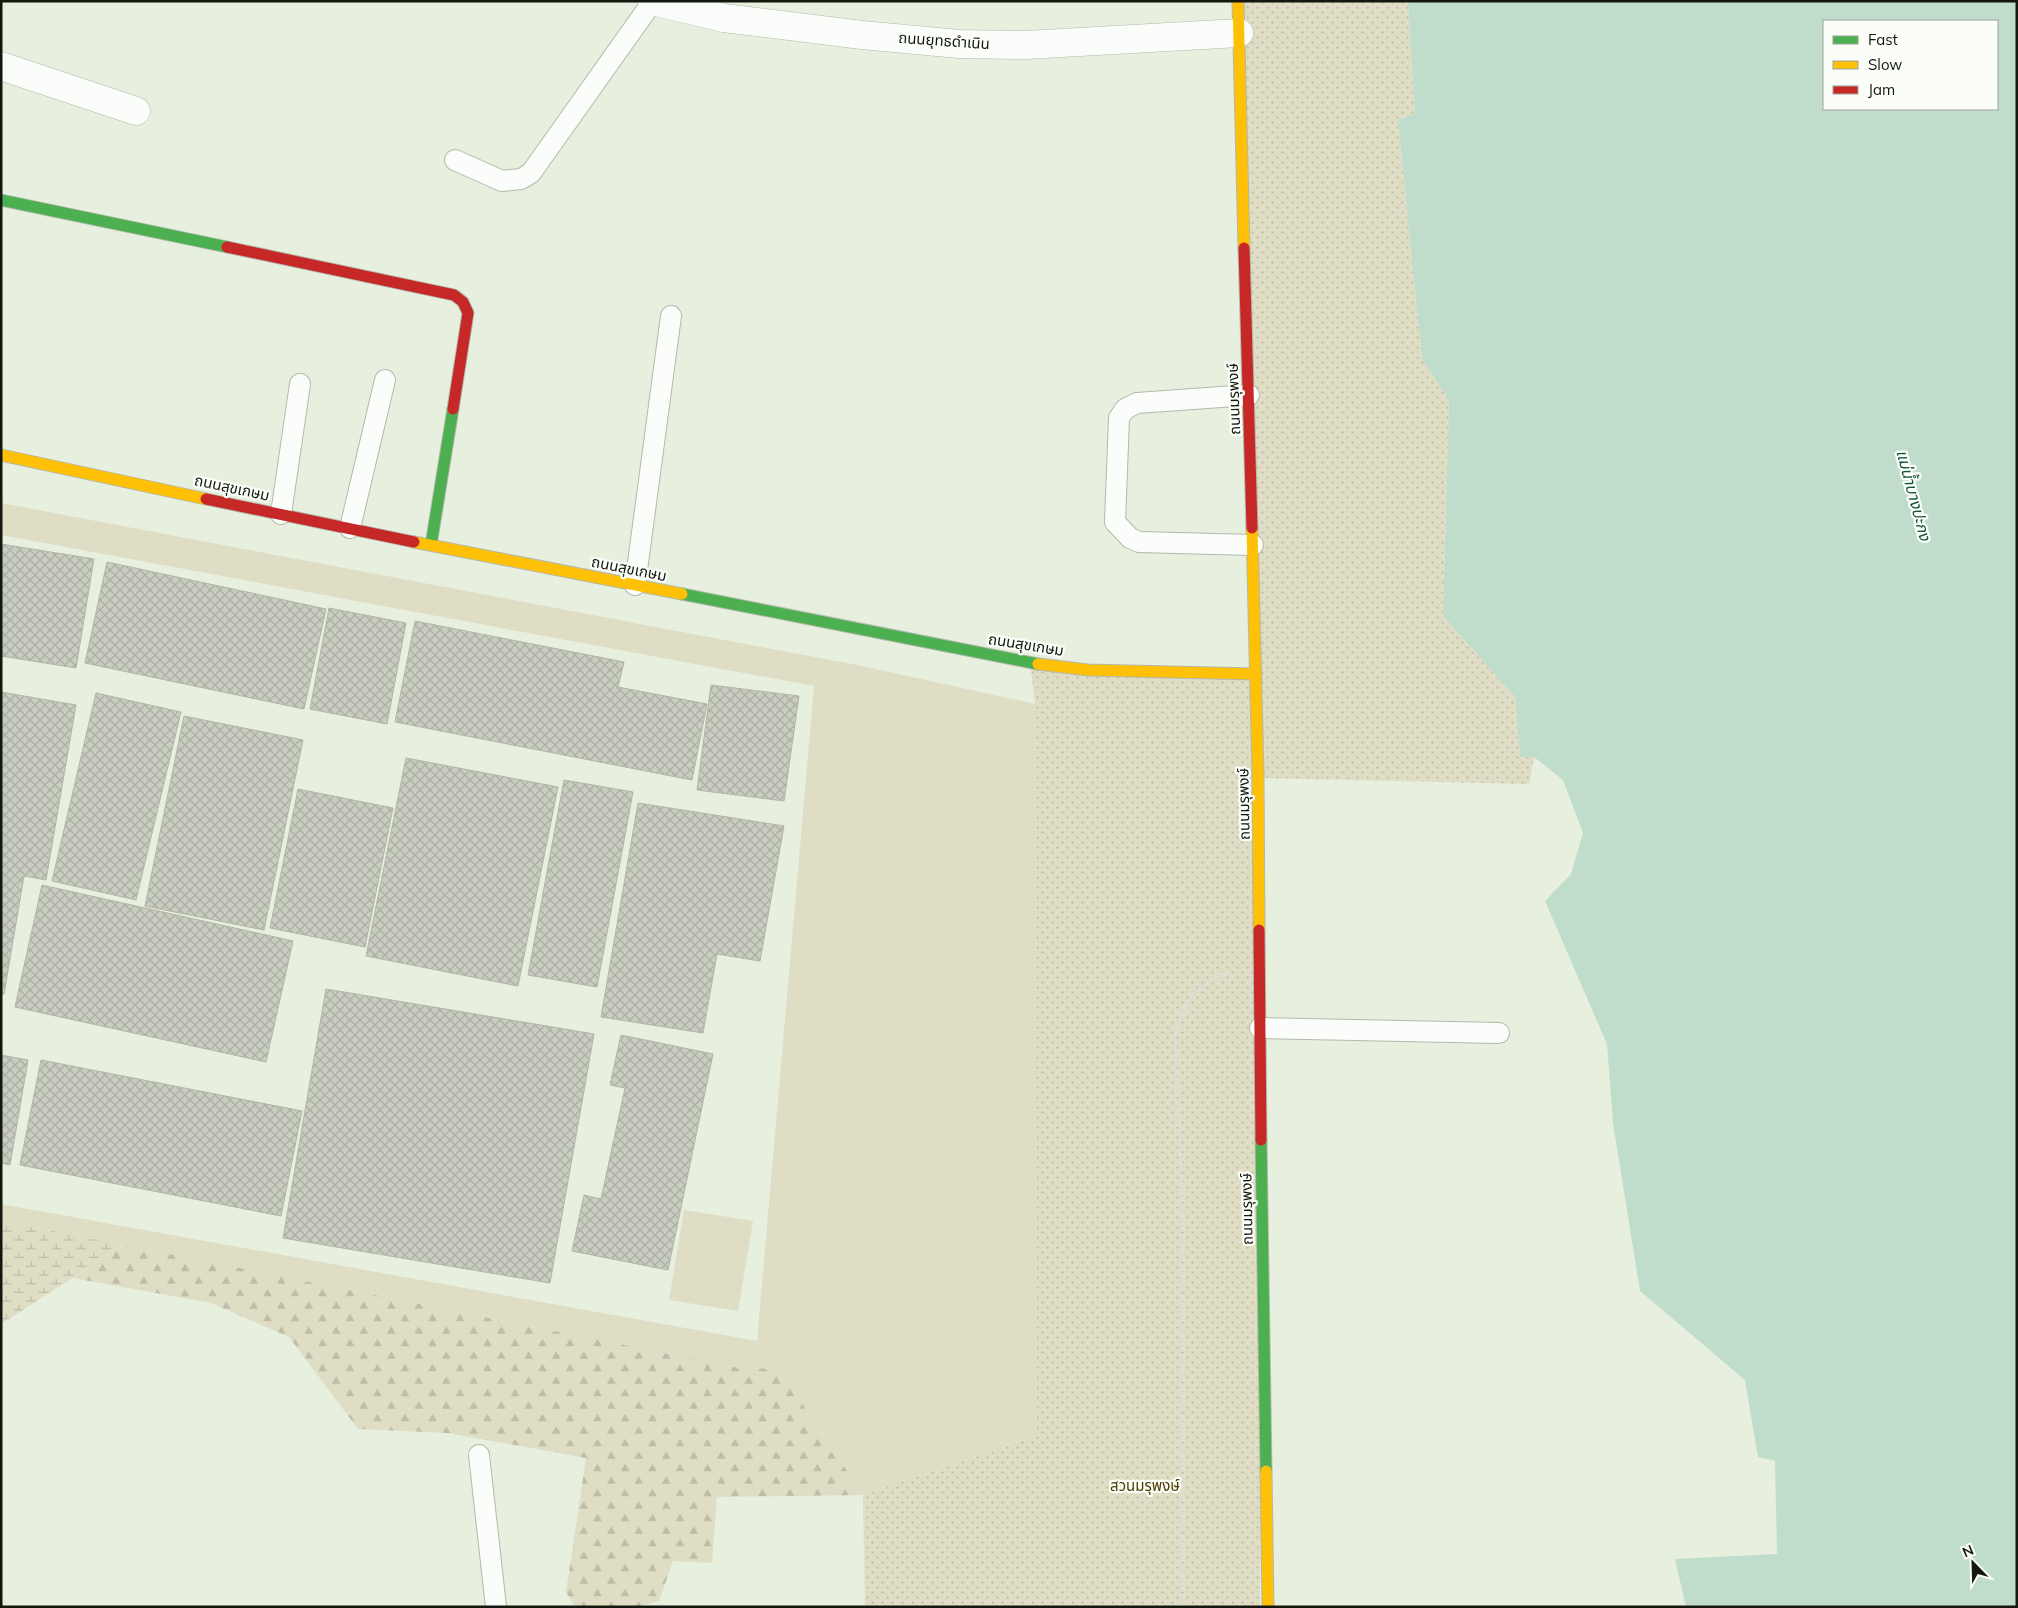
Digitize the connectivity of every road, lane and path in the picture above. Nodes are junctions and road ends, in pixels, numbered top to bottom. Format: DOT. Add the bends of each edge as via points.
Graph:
graph roads {
  1 [pos="652,1"];
  2 [pos="1238,1"];
  3 [pos="1239,33"];
  4 [pos="1,66"];
  5 [pos="136,111"];
  6 [pos="455,160"];
  7 [pos="1,200"];
  8 [pos="671,316"];
  9 [pos="385,380"];
  10 [pos="300,384"];
  11 [pos="1249,395"];
  12 [pos="1,454"];
  13 [pos="281,514"];
  14 [pos="350,528"];
  15 [pos="430,545"];
  16 [pos="1253,545"];
  17 [pos="635,585"];
  18 [pos="1256,674"];
  19 [pos="1261,972"];
  20 [pos="1260,1028"];
  21 [pos="1499,1033"];
  22 [pos="479,1454"];
  23 [pos="496,1607"];
  24 [pos="1183,1607"];
  25 [pos="1268,1607"];
  1 -- 3 [label="street, ถนนยุทธดำเนิน" via="724,18 959,44 1026,44"];
  1 -- 6 [label="lane" via="531,173 521,179 502,181"];
  2 -- 3 [label="street, ถนนมรุพงษ์"];
  3 -- 11 [label="street, ถนนมรุพงษ์"];
  4 -- 5 [label="street"];
  7 -- 15 [label="street" via="454,295 463,302 468,313"];
  8 -- 17 [label="lane"];
  9 -- 14 [label="lane"];
  10 -- 13 [label="lane"];
  11 -- 16 [label="street, ถนนมรุพงษ์"];
  11 -- 16 [label="lane" via="1137,403 1125,409 1119,418 1115,522 1139,542"];
  12 -- 13 [label="street, ถนนสุขเกษม"];
  13 -- 14 [label="street, ถนนสุขเกษม"];
  14 -- 15 [label="street, ถนนสุขเกษม"];
  15 -- 17 [label="street, ถนนสุขเกษม"];
  16 -- 18 [label="street, ถนนมรุพงษ์"];
  17 -- 18 [label="street, ถนนสุขเกษม" via="1032,663 1088,670"];
  18 -- 19 [label="street, ถนนมรุพงษ์"];
  19 -- 20 [label="street, ถนนมรุพงษ์"];
  19 -- 24 [label="path" via="1222,974 1192,994 1175,1032 1183,1208"];
  20 -- 21 [label="lane"];
  20 -- 25 [label="street, ถนนมรุพงษ์"];
  22 -- 23 [label="lane"];
}
